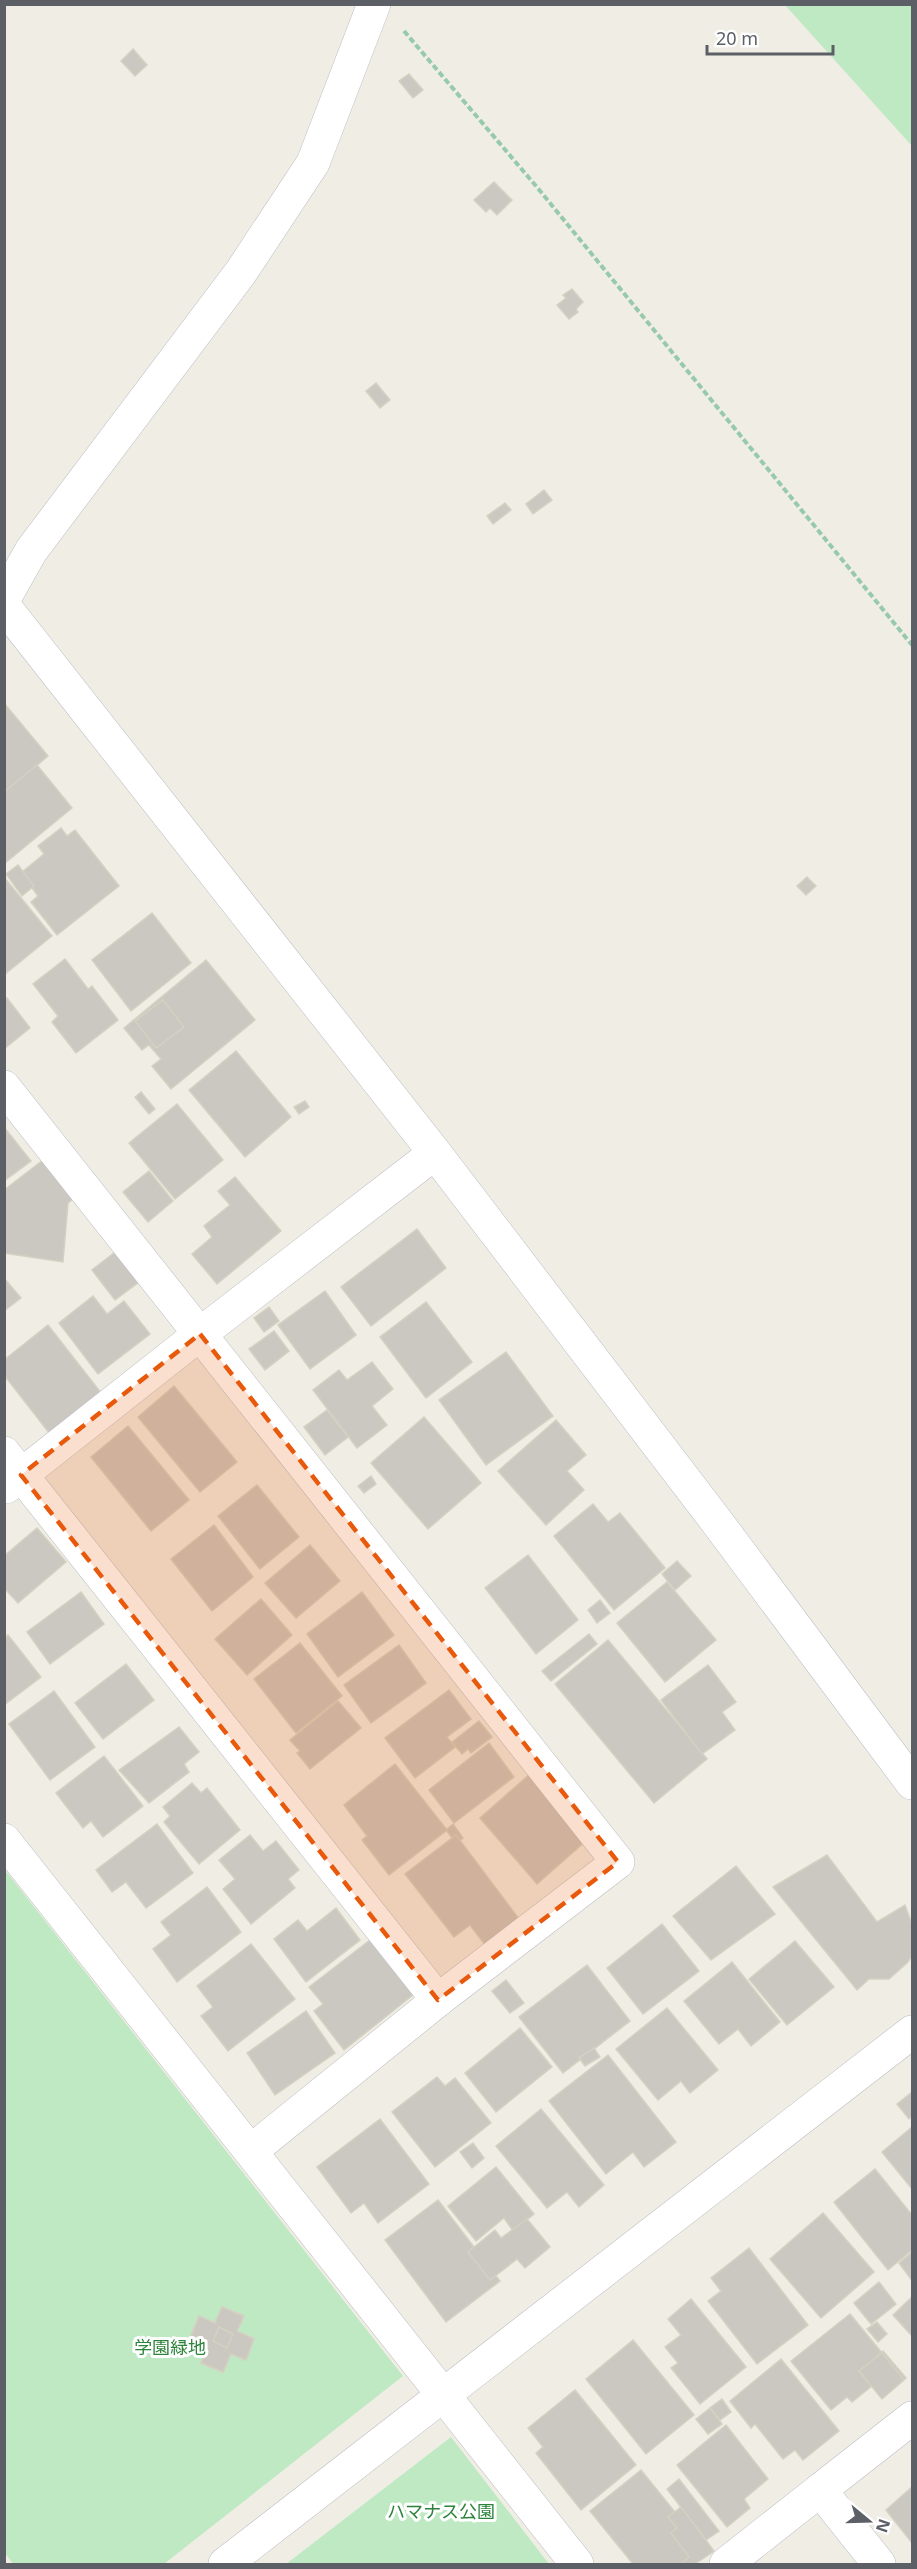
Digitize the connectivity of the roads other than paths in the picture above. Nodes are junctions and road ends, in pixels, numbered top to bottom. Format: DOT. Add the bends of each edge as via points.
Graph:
graph roads {
  1 [pos="386,14"];
  2 [pos="4,599"];
  3 [pos="4,606"];
  4 [pos="4,1087"];
  5 [pos="435,1153"];
  6 [pos="200,1334"];
  7 [pos="10,1472"];
  8 [pos="912,1783"];
  9 [pos="4,1840"];
  10 [pos="438,2000"];
  11 [pos="912,2032"];
  12 [pos="251,2151"];
  13 [pos="442,2395"];
  14 [pos="912,2418"];
  15 [pos="820,2490"];
  16 [pos="225,2565"];
  17 [pos="576,2565"];
  18 [pos="726,2565"];
  19 [pos="879,2565"];
  1 -- 2 [label="street" via="314,163 241,272 31,551"];
  3 -- 5 [label="street"];
  4 -- 6 [label="street"];
  5 -- 6 [label="street"];
  5 -- 8 [label="street"];
  6 -- 7 [label="street"];
  6 -- 10 [label="street" via="618,1862"];
  7 -- 10 [label="street"];
  9 -- 12 [label="street"];
  10 -- 12 [label="street"];
  11 -- 13 [label="street"];
  12 -- 13 [label="street"];
  13 -- 16 [label="street"];
  13 -- 17 [label="street"];
  14 -- 15 [label="street"];
  15 -- 18 [label="street"];
  15 -- 19 [label="street"];
}
